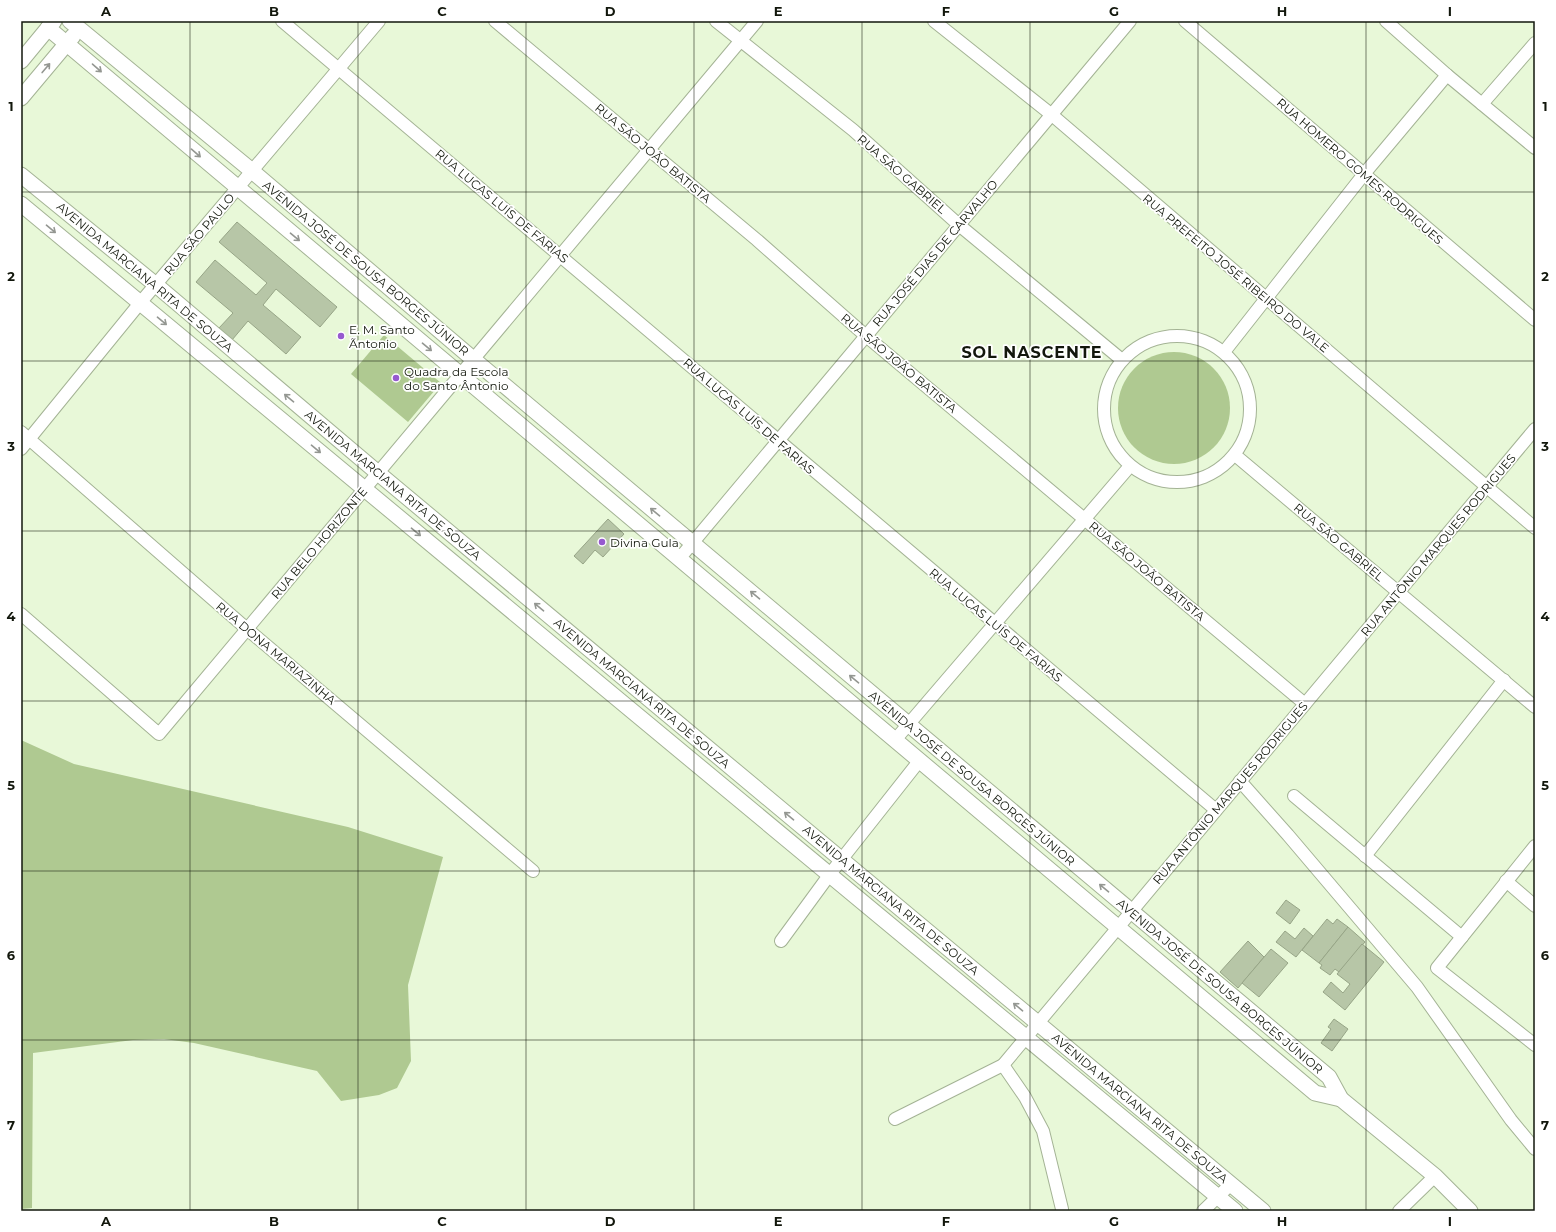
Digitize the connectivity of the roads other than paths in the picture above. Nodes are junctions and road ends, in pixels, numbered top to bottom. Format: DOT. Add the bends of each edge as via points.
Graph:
graph roads {
  1 [pos="282,21"];
  2 [pos="379,21"];
  3 [pos="495,21"];
  4 [pos="716,21"];
  5 [pos="757,21"];
  6 [pos="934,21"];
  7 [pos="1130,21"];
  8 [pos="1185,21"];
  9 [pos="1386,21"];
  10 [pos="48,24"];
  11 [pos="78,24"];
  12 [pos="740,41"];
  13 [pos="1535,43"];
  14 [pos="66,44"];
  15 [pos="21,61"];
  16 [pos="340,69"];
  17 [pos="1447,75"];
  18 [pos="21,98"];
  19 [pos="1482,104"];
  20 [pos="1052,115"];
  21 [pos="1535,148"];
  22 [pos="649,150"];
  23 [pos="252,170"];
  24 [pos="1364,174"];
  25 [pos="21,175"];
  26 [pos="237,188"];
  27 [pos="21,204"];
  28 [pos="959,225"];
  29 [pos="561,255"];
  30 [pos="156,285"];
  31 [pos="1267,298"];
  32 [pos="140,303"];
  33 [pos="1535,320"];
  34 [pos="866,336"];
  35 [pos="1224,352"];
  36 [pos="473,359"];
  37 [pos="1122,360"];
  38 [pos="460,375"];
  39 [pos="306,412"];
  40 [pos="293,429"];
  41 [pos="1535,429"];
  42 [pos="25,435"];
  43 [pos="778,441"];
  44 [pos="21,449"];
  45 [pos="1235,455"];
  46 [pos="1130,466"];
  47 [pos="378,473"];
  48 [pos="1486,487"];
  49 [pos="365,489"];
  50 [pos="1084,519"];
  51 [pos="1535,528"];
  52 [pos="692,543"];
  53 [pos="679,559"];
  54 [pos="1398,592"];
  55 [pos="21,614"];
  56 [pos="994,624"];
  57 [pos="248,629"];
  58 [pos="1504,680"];
  59 [pos="1305,704"];
  60 [pos="1535,707"];
  61 [pos="908,724"];
  62 [pos="895,740"];
  63 [pos="920,760"];
  64 [pos="1240,781"];
  65 [pos="1294,796"];
  66 [pos="1216,810"];
  67 [pos="1535,846"];
  68 [pos="1365,856"];
  69 [pos="841,859"];
  70 [pos="533,871"];
  71 [pos="830,874"];
  72 [pos="1506,881"];
  73 [pos="1535,906"];
  74 [pos="1131,911"];
  75 [pos="1118,928"];
  76 [pos="1462,937"];
  77 [pos="781,941"];
  78 [pos="1038,1023"];
  79 [pos="1026,1037"];
  80 [pos="1535,1045"];
  81 [pos="1003,1064"];
  82 [pos="1341,1099"];
  83 [pos="895,1119"];
  84 [pos="1535,1149"];
  85 [pos="1435,1176"];
  86 [pos="1231,1184"];
  87 [pos="1218,1196"];
  88 [pos="1062,1208"];
  89 [pos="1203,1211"];
  90 [pos="1235,1211"];
  91 [pos="1263,1211"];
  92 [pos="1399,1211"];
  93 [pos="1470,1211"];
  1 -- 16 [label="street, RUA LUCAS LUÍS DE FARIAS"];
  2 -- 16 [label="street, RUA SÃO PAULO"];
  3 -- 22 [label="street, RUA SÃO JOÃO BATISTA"];
  4 -- 12 [label="street, RUA SÃO GABRIEL"];
  5 -- 12 [label="street, RUA BELO HORIZONTE"];
  6 -- 20 [label="street, RUA PREFEITO JOSÉ RIBEIRO DO VALE"];
  7 -- 20 [label="street, RUA JOSÉ DIAS DE CARVALHO"];
  8 -- 24 [label="street, RUA HOMERO GOMES RODRIGUES"];
  9 -- 17 [label="street"];
  10 -- 14 [label="street, AVENIDA JOSÉ DE SOUSA BORGES JÚNIOR"];
  10 -- 15 [label="street"];
  11 -- 14 [label="street"];
  11 -- 23 [label="street, AVENIDA JOSÉ DE SOUSA BORGES JÚNIOR"];
  12 -- 22 [label="street, RUA BELO HORIZONTE"];
  12 -- 28 [label="street, RUA SÃO GABRIEL" via="852,130"];
  13 -- 19 [label="street"];
  18 -- 14 [label="street, one-way"];
  14 -- 26 [label="street, AVENIDA JOSÉ DE SOUSA BORGES JÚNIOR, one-way"];
  16 -- 23 [label="street, RUA SÃO PAULO"];
  16 -- 29 [label="street, RUA LUCAS LUÍS DE FARIAS"];
  17 -- 19 [label="street"];
  17 -- 24 [label="street"];
  19 -- 21 [label="street"];
  20 -- 28 [label="street, RUA JOSÉ DIAS DE CARVALHO"];
  20 -- 31 [label="street, RUA PREFEITO JOSÉ RIBEIRO DO VALE"];
  22 -- 29 [label="street, RUA BELO HORIZONTE"];
  22 -- 34 [label="street, RUA SÃO JOÃO BATISTA"];
  23 -- 26 [label="street, RUA SÃO PAULO"];
  23 -- 36 [label="street, AVENIDA JOSÉ DE SOUSA BORGES JÚNIOR"];
  24 -- 31 [label="street"];
  24 -- 33 [label="street, RUA HOMERO GOMES RODRIGUES"];
  25 -- 30 [label="street, AVENIDA MARCIANA RITA DE SOUZA"];
  26 -- 30 [label="street, RUA SÃO PAULO"];
  26 -- 38 [label="street, AVENIDA JOSÉ DE SOUSA BORGES JÚNIOR, one-way"];
  27 -- 32 [label="street, AVENIDA MARCIANA RITA DE SOUZA, one-way"];
  28 -- 34 [label="street, RUA JOSÉ DIAS DE CARVALHO"];
  28 -- 37 [label="street, RUA SÃO GABRIEL"];
  29 -- 36 [label="street, RUA BELO HORIZONTE"];
  29 -- 43 [label="street, RUA LUCAS LUÍS DE FARIAS"];
  30 -- 32 [label="street, RUA SÃO PAULO"];
  39 -- 30 [label="street, AVENIDA MARCIANA RITA DE SOUZA, one-way"];
  31 -- 35 [label="street"];
  31 -- 48 [label="street, RUA PREFEITO JOSÉ RIBEIRO DO VALE"];
  32 -- 40 [label="street, AVENIDA MARCIANA RITA DE SOUZA, one-way"];
  32 -- 42 [label="street, RUA SÃO PAULO"];
  34 -- 43 [label="street, RUA JOSÉ DIAS DE CARVALHO"];
  34 -- 50 [label="street, RUA SÃO JOÃO BATISTA"];
  35 -- 37 [label="street" via="1205,341 1183,336 1160,338 1140,346"];
  35 -- 45 [label="street" via="1239,369 1249,390 1251,413 1246,435"];
  36 -- 38 [label="street, RUA BELO HORIZONTE"];
  52 -- 36 [label="street, AVENIDA JOSÉ DE SOUSA BORGES JÚNIOR, one-way"];
  37 -- 46 [label="street" via="1110,380 1104,403 1105,426 1114,448"];
  38 -- 47 [label="street, RUA BELO HORIZONTE"];
  38 -- 53 [label="street, AVENIDA JOSÉ DE SOUSA BORGES JÚNIOR"];
  39 -- 40 [label="street"];
  39 -- 47 [label="street, AVENIDA MARCIANA RITA DE SOUZA"];
  40 -- 49 [label="street, AVENIDA MARCIANA RITA DE SOUZA, one-way"];
  41 -- 48 [label="street, RUA ANTÔNIO MARQUES RODRIGUES"];
  42 -- 44 [label="street, RUA SÃO PAULO"];
  42 -- 57 [label="street, RUA DONA MARIAZINHA"];
  43 -- 52 [label="street, RUA JOSÉ DIAS DE CARVALHO"];
  43 -- 56 [label="street, RUA LUCAS LUÍS DE FARIAS"];
  45 -- 46 [label="street" via="1217,471 1196,480 1173,483 1150,478"];
  45 -- 54 [label="street, RUA SÃO GABRIEL"];
  46 -- 50 [label="street"];
  47 -- 49 [label="street, RUA BELO HORIZONTE"];
  69 -- 47 [label="street, AVENIDA MARCIANA RITA DE SOUZA, one-way"];
  48 -- 51 [label="street, RUA PREFEITO JOSÉ RIBEIRO DO VALE"];
  48 -- 54 [label="street, RUA ANTÔNIO MARQUES RODRIGUES"];
  49 -- 57 [label="street, RUA BELO HORIZONTE"];
  49 -- 71 [label="street, AVENIDA MARCIANA RITA DE SOUZA, one-way"];
  50 -- 56 [label="street"];
  50 -- 59 [label="street, RUA SÃO JOÃO BATISTA"];
  52 -- 53 [label="street, RUA JOSÉ DIAS DE CARVALHO"];
  61 -- 52 [label="street, AVENIDA JOSÉ DE SOUSA BORGES JÚNIOR, one-way"];
  53 -- 62 [label="street, AVENIDA JOSÉ DE SOUSA BORGES JÚNIOR"];
  54 -- 58 [label="street, RUA SÃO GABRIEL"];
  54 -- 59 [label="street, RUA ANTÔNIO MARQUES RODRIGUES"];
  55 -- 57 [label="street, RUA BELO HORIZONTE" via="159,734"];
  56 -- 61 [label="street"];
  56 -- 66 [label="street, RUA LUCAS LUÍS DE FARIAS"];
  57 -- 70 [label="street, RUA DONA MARIAZINHA"];
  58 -- 60 [label="street, RUA SÃO GABRIEL"];
  58 -- 68 [label="street"];
  59 -- 64 [label="street, RUA ANTÔNIO MARQUES RODRIGUES"];
  61 -- 62 [label="street"];
  74 -- 61 [label="street, AVENIDA JOSÉ DE SOUSA BORGES JÚNIOR, one-way"];
  62 -- 63 [label="street, AVENIDA JOSÉ DE SOUSA BORGES JÚNIOR"];
  63 -- 69 [label="street"];
  63 -- 75 [label="street, AVENIDA JOSÉ DE SOUSA BORGES JÚNIOR"];
  64 -- 66 [label="street, RUA ANTÔNIO MARQUES RODRIGUES"];
  64 -- 84 [label="street" via="1417,987 1511,1120"];
  65 -- 68 [label="street"];
  66 -- 74 [label="street, RUA ANTÔNIO MARQUES RODRIGUES"];
  67 -- 72 [label="street"];
  68 -- 76 [label="street"];
  69 -- 71 [label="street"];
  78 -- 69 [label="street, AVENIDA MARCIANA RITA DE SOUZA, one-way"];
  71 -- 77 [label="street"];
  71 -- 79 [label="street, AVENIDA MARCIANA RITA DE SOUZA"];
  72 -- 73 [label="street"];
  72 -- 76 [label="street"];
  74 -- 75 [label="street, RUA ANTÔNIO MARQUES RODRIGUES"];
  74 -- 82 [label="street, AVENIDA JOSÉ DE SOUSA BORGES JÚNIOR" via="1328,1077"];
  75 -- 78 [label="street, RUA ANTÔNIO MARQUES RODRIGUES"];
  75 -- 82 [label="street, AVENIDA JOSÉ DE SOUSA BORGES JÚNIOR" via="1315,1093"];
  76 -- 80 [label="street" via="1437,968"];
  78 -- 79 [label="street, RUA ANTÔNIO MARQUES RODRIGUES"];
  78 -- 86 [label="street, AVENIDA MARCIANA RITA DE SOUZA"];
  79 -- 81 [label="street, RUA ANTÔNIO MARQUES RODRIGUES"];
  79 -- 87 [label="street, AVENIDA MARCIANA RITA DE SOUZA"];
  81 -- 83 [label="street, RUA ANTÔNIO MARQUES RODRIGUES"];
  81 -- 88 [label="street" via="1043,1131"];
  82 -- 85 [label="street"];
  85 -- 92 [label="street"];
  85 -- 93 [label="street"];
  86 -- 87 [label="street"];
  86 -- 91 [label="street, AVENIDA MARCIANA RITA DE SOUZA"];
  87 -- 89 [label="street"];
  87 -- 90 [label="street, AVENIDA MARCIANA RITA DE SOUZA"];
}
